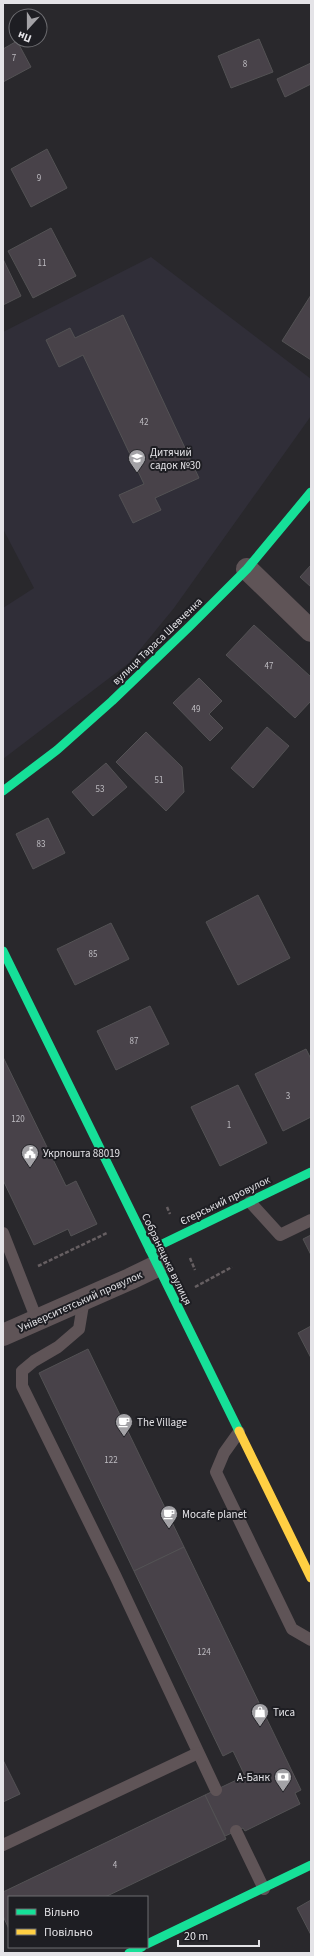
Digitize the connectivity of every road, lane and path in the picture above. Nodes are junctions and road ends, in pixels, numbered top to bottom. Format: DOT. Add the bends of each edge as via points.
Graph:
graph roads {
  1 [pos="311,492"];
  2 [pos="247,569"];
  3 [pos="311,631"];
  4 [pos="3,791"];
  5 [pos="3,951"];
  6 [pos="311,1172"];
  7 [pos="250,1202"];
  8 [pos="311,1220"];
  9 [pos="3,1233"];
  10 [pos="107,1233"];
  11 [pos="154,1258"];
  12 [pos="232,1267"];
  13 [pos="20,1274"];
  14 [pos="195,1287"];
  15 [pos="84,1299"];
  16 [pos="37,1320"];
  17 [pos="3,1335"];
  18 [pos="239,1432"];
  19 [pos="311,1578"];
  20 [pos="311,1640"];
  21 [pos="198,1753"];
  22 [pos="216,1790"];
  23 [pos="236,1831"];
  24 [pos="3,1845"];
  25 [pos="311,1865"];
  26 [pos="264,1889"];
  27 [pos="148,1944"];
  28 [pos="140,1948"];
  29 [pos="129,1953"];
  1 -- 2 [label="street, вулиця Тараса Шевченка"];
  2 -- 3 [label="street"];
  2 -- 4 [label="street, вулиця Тараса Шевченка" via="112,701 57,750"];
  5 -- 11 [label="street, Собранецька вулиця"];
  6 -- 7 [label="street, Єгерський провулок"];
  7 -- 8 [label="lane" via="280,1235"];
  7 -- 11 [label="street, Єгерський провулок"];
  9 -- 13 [label="lane"];
  10 -- 13 [label="path"];
  11 -- 15 [label="street, Університетський провулок" via="130,1279"];
  11 -- 18 [label="street, Собранецька вулиця"];
  12 -- 14 [label="path"];
  13 -- 16 [label="lane"];
  15 -- 16 [label="street, Університетський провулок"];
  15 -- 21 [label="lane" via="79,1329 22,1372 22,1386 115,1575"];
  16 -- 17 [label="street, Університетський провулок"];
  18 -- 19 [label="street, Собранецька вулиця"];
  18 -- 20 [label="lane" via="224,1453 216,1472 292,1629"];
  21 -- 22 [label="lane"];
  21 -- 24 [label="lane"];
  23 -- 26 [label="lane"];
  25 -- 26 [label="street"];
  26 -- 27 [label="street"];
  28 -- 29 [label="street"];
}
